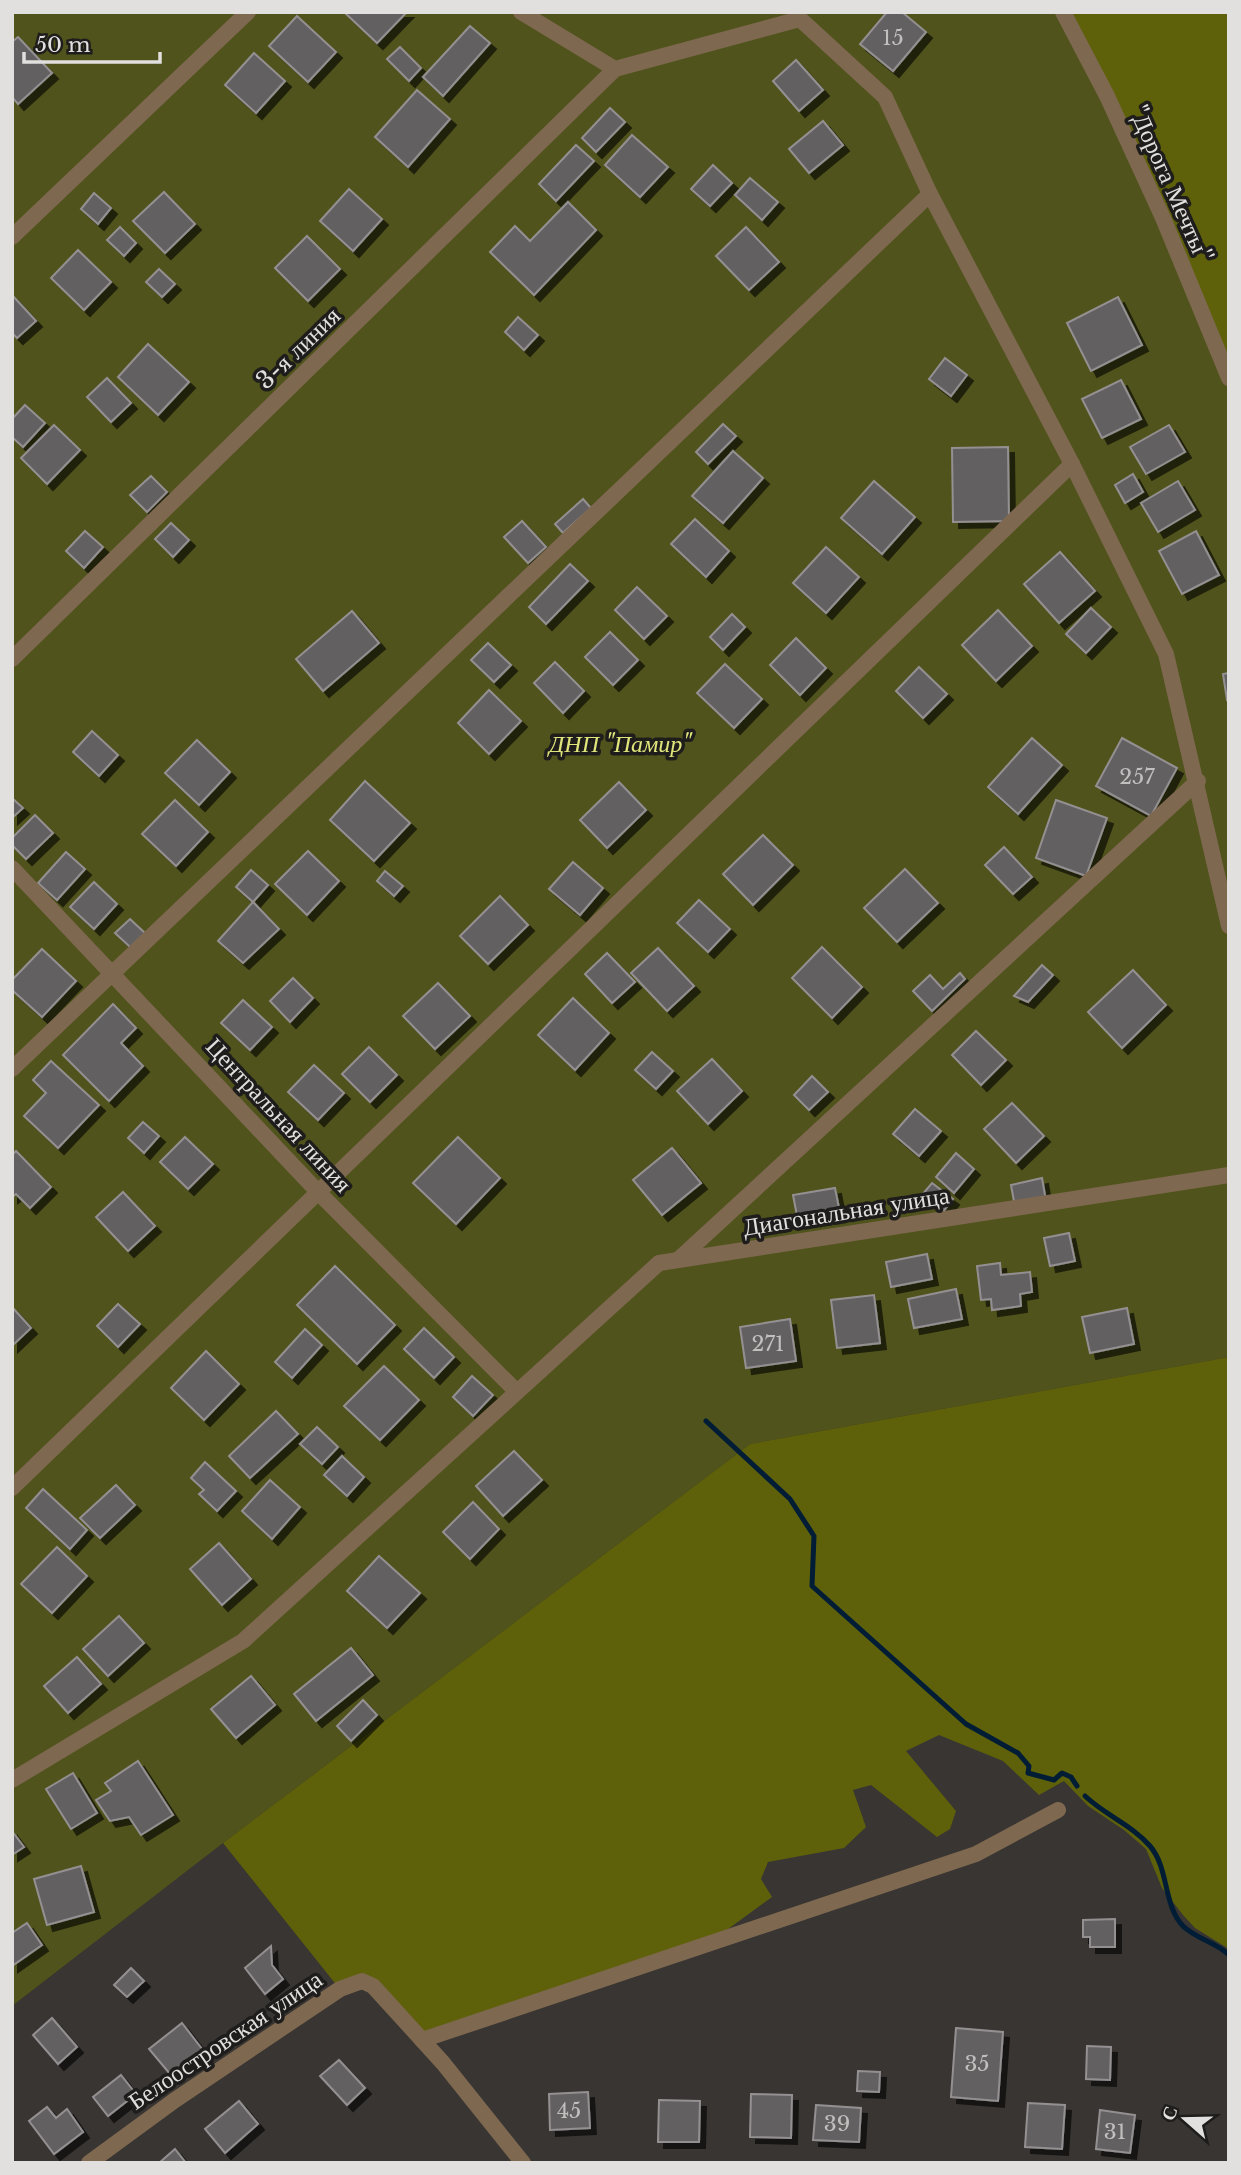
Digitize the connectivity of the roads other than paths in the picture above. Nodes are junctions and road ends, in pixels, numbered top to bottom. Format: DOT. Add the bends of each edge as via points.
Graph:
graph roads {
  1 [pos="248,12"];
  2 [pos="521,12"];
  3 [pos="1063,12"];
  4 [pos="615,69"];
  5 [pos="930,194"];
  6 [pos="12,237"];
  7 [pos="1229,378"];
  8 [pos="1072,464"];
  9 [pos="12,659"];
  10 [pos="1198,781"];
  11 [pos="12,868"];
  12 [pos="1229,926"];
  13 [pos="113,971"];
  14 [pos="12,1069"];
  15 [pos="1229,1175"];
  16 [pos="319,1193"];
  17 [pos="678,1260"];
  18 [pos="516,1391"];
  19 [pos="12,1488"];
  20 [pos="12,1780"];
  21 [pos="1058,1810"];
  22 [pos="422,2040"];
  23 [pos="89,2163"];
  24 [pos="523,2163"];
  1 -- 6 [label="street"];
  2 -- 4 [label="street"];
  3 -- 7 [label="street, \"Дорога Мечты''" via="1118,120"];
  4 -- 5 [label="street" via="800,19 885,97"];
  4 -- 9 [label="street, 3-я линия"];
  5 -- 8 [label="street"];
  5 -- 13 [label="street"];
  8 -- 10 [label="street" via="1166,654"];
  8 -- 16 [label="street"];
  10 -- 12 [label="street"];
  10 -- 17 [label="street"];
  11 -- 13 [label="street, Центральная линия"];
  13 -- 14 [label="street"];
  13 -- 16 [label="street, Центральная линия"];
  15 -- 17 [label="street, Диагональная улица"];
  16 -- 18 [label="street, Центральная линия"];
  16 -- 19 [label="street"];
  17 -- 18 [label="street, Диагональная улица" via="659,1263"];
  18 -- 20 [label="street, Диагональная улица" via="243,1641"];
  21 -- 22 [label="street" via="976,1854"];
  22 -- 23 [label="street, Белоостровская улица" via="373,1986 362,1981 348,1984 174,2100"];
  22 -- 24 [label="street, Белоостровская улица"];
}
